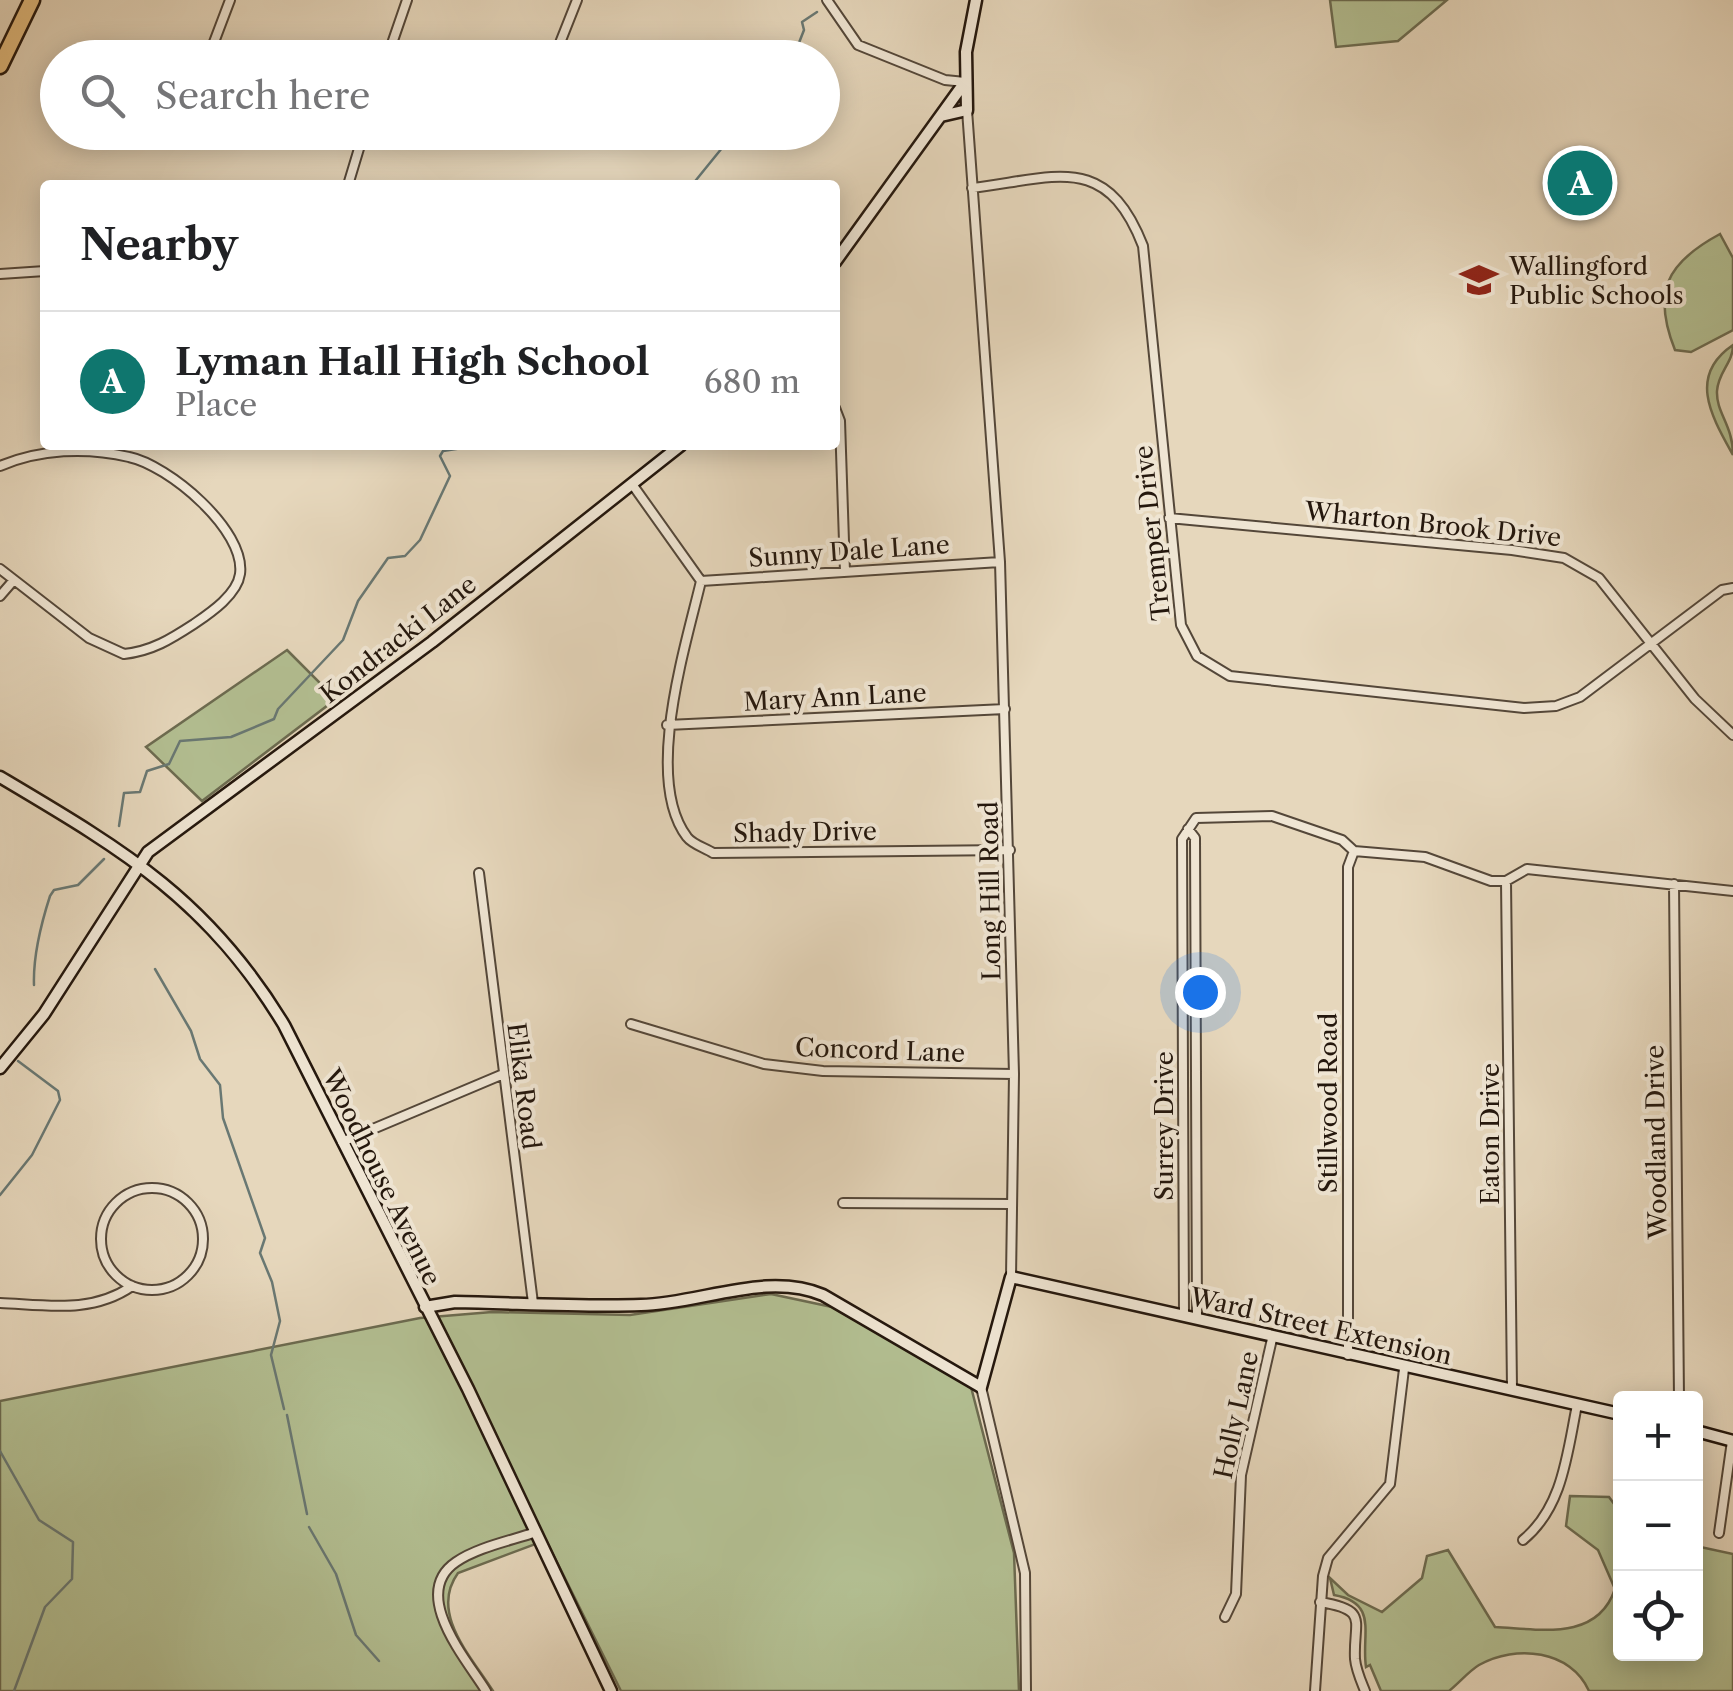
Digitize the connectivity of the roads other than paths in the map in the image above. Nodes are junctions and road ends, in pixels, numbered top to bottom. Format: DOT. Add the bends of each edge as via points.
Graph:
graph roads {
  1 [pos="32,0"];
  2 [pos="230,0"];
  3 [pos="407,0"];
  4 [pos="577,0"];
  5 [pos="827,0"];
  6 [pos="976,0"];
  7 [pos="215,40"];
  8 [pos="393,40"];
  9 [pos="561,40"];
  10 [pos="0,66"];
  11 [pos="965,82"];
  12 [pos="967,110"];
  13 [pos="942,116"];
  14 [pos="359,150"];
  15 [pos="350,180"];
  16 [pos="972,188"];
  17 [pos="840,255"];
  18 [pos="40,271"];
  19 [pos="0,274"];
  20 [pos="840,421"];
  21 [pos="134,450"];
  22 [pos="675,450"];
  23 [pos="132,457"];
  24 [pos="0,466"];
  25 [pos="632,484"];
  26 [pos="1169,518"];
  27 [pos="1000,562"];
  28 [pos="0,569"];
  29 [pos="846,572"];
  30 [pos="12,580"];
  31 [pos="701,580"];
  32 [pos="1733,588"];
  33 [pos="0,596"];
  34 [pos="1652,642"];
  35 [pos="1004,709"];
  36 [pos="667,725"];
  37 [pos="1733,735"];
  38 [pos="0,777"];
  39 [pos="1188,829"];
  40 [pos="1010,850"];
  41 [pos="1354,851"];
  42 [pos="140,863"];
  43 [pos="479,873"];
  44 [pos="1506,881"];
  45 [pos="1674,884"];
  46 [pos="1733,891"];
  47 [pos="631,1024"];
  48 [pos="0,1068"];
  49 [pos="1014,1074"];
  50 [pos="501,1076"];
  51 [pos="342,1142"];
  52 [pos="843,1203"];
  53 [pos="1011,1204"];
  54 [pos="1012,1277"];
  55 [pos="132,1286"];
  56 [pos="0,1303"];
  57 [pos="533,1303"];
  58 [pos="425,1307"];
  59 [pos="1184,1315"];
  60 [pos="1197,1318"];
  61 [pos="1272,1339"];
  62 [pos="1348,1355"];
  63 [pos="1404,1369"];
  64 [pos="981,1387"];
  65 [pos="1512,1388"];
  66 [pos="1679,1391"];
  67 [pos="1577,1405"];
  68 [pos="1613,1413"];
  69 [pos="1703,1433"];
  70 [pos="1733,1441"];
  71 [pos="536,1532"];
  72 [pos="1719,1533"];
  73 [pos="1524,1540"];
  74 [pos="1320,1602"];
  75 [pos="1226,1617"];
  76 [pos="486,1691"];
  77 [pos="611,1691"];
  78 [pos="1026,1691"];
  79 [pos="1314,1691"];
  80 [pos="1365,1691"];
  1 -- 10 [label="highway"];
  2 -- 7 [label="street"];
  3 -- 8 [label="street"];
  4 -- 9 [label="street"];
  5 -- 11 [label="street" via="858,45"];
  6 -- 11 [label="main road"];
  11 -- 12 [label="main road, Long Hill Road"];
  11 -- 13 [label="main road"];
  12 -- 13 [label="main road"];
  12 -- 16 [label="street, Long Hill Road"];
  13 -- 17 [label="main road"];
  14 -- 15 [label="street"];
  16 -- 26 [label="street, Tremper Drive" via="1077,176 1110,190 1130,212 1143,246"];
  16 -- 27 [label="street, Long Hill Road"];
  18 -- 19 [label="street"];
  20 -- 29 [label="street"];
  21 -- 23 [label="street"];
  22 -- 25 [label="main road, Kondracki Lane"];
  23 -- 24 [label="street" via="78,451 26,455"];
  23 -- 30 [label="street" via="173,478 222,527 241,570 236,586 209,614 168,642 124,654 89,638"];
  25 -- 31 [label="street"];
  25 -- 42 [label="main road, Kondracki Lane"];
  26 -- 34 [label="street, Wharton Brook Drive" via="1564,558 1599,578"];
  26 -- 34 [label="street, Tremper Drive" via="1185,638 1203,663 1230,676 1548,708 1580,698"];
  27 -- 29 [label="street, Sunny Dale Lane"];
  27 -- 35 [label="street, Long Hill Road"];
  28 -- 30 [label="street"];
  29 -- 31 [label="street, Sunny Dale Lane"];
  30 -- 33 [label="street"];
  31 -- 36 [label="street, Shady Drive"];
  32 -- 34 [label="street, Tremper Drive"];
  34 -- 37 [label="street, Wharton Brook Drive"];
  35 -- 36 [label="street, Mary Ann Lane"];
  35 -- 40 [label="street, Long Hill Road"];
  36 -- 40 [label="street, Shady Drive" via="674,808 688,839 713,853"];
  38 -- 42 [label="main road, Woodhouse Avenue"];
  39 -- 41 [label="street" via="1205,815 1272,816 1342,840"];
  39 -- 59 [label="street, Surrey Drive" via="1182,839"];
  39 -- 60 [label="street, Surrey Drive" via="1195,838"];
  40 -- 49 [label="street, Long Hill Road"];
  41 -- 44 [label="street" via="1425,857"];
  41 -- 62 [label="street, Stillwood Road" via="1348,867"];
  42 -- 48 [label="main road, Kondracki Lane" via="44,1014"];
  42 -- 51 [label="main road, Woodhouse Avenue" via="222,935 252,972"];
  43 -- 50 [label="street, Elika Road"];
  44 -- 45 [label="street" via="1526,869"];
  44 -- 65 [label="street, Eaton Drive"];
  45 -- 46 [label="street"];
  45 -- 66 [label="street, Woodland Drive"];
  47 -- 49 [label="street, Concord Lane" via="764,1064"];
  49 -- 53 [label="street, Long Hill Road"];
  50 -- 51 [label="street"];
  50 -- 57 [label="street, Elika Road"];
  51 -- 58 [label="main road, Woodhouse Avenue"];
  52 -- 53 [label="street"];
  53 -- 54 [label="street, Long Hill Road"];
  54 -- 59 [label="main road, Ward Street Extension"];
  54 -- 64 [label="main road, Long Hill Road"];
  55 -- 55 [label="street" via="171,1287 200,1260 200,1221 173,1192 134,1192 105,1219 104,1258"];
  55 -- 56 [label="street" via="81,1306"];
  57 -- 58 [label="main road"];
  57 -- 64 [label="main road" via="644,1306 798,1288 823,1295"];
  58 -- 71 [label="main road, Woodhouse Avenue"];
  59 -- 60 [label="main road, Ward Street Extension"];
  60 -- 61 [label="main road, Ward Street Extension"];
  61 -- 62 [label="main road, Ward Street Extension"];
  61 -- 75 [label="street, Holly Lane" via="1240,1475 1236,1594"];
  62 -- 63 [label="main road, Ward Street Extension"];
  63 -- 65 [label="main road, Ward Street Extension"];
  63 -- 74 [label="street" via="1390,1484 1328,1558"];
  64 -- 78 [label="street, Long Hill Road" via="1025,1572"];
  65 -- 67 [label="main road, Ward Street Extension"];
  67 -- 68 [label="main road, Ward Street Extension"];
  67 -- 73 [label="street" via="1554,1504"];
  69 -- 70 [label="main road"];
  70 -- 72 [label="street"];
  71 -- 76 [label="street" via="454,1563 440,1586 441,1616"];
  71 -- 77 [label="main road, Woodhouse Avenue"];
  74 -- 79 [label="street"];
  74 -- 80 [label="street" via="1355,1614 1355,1662"];
}
